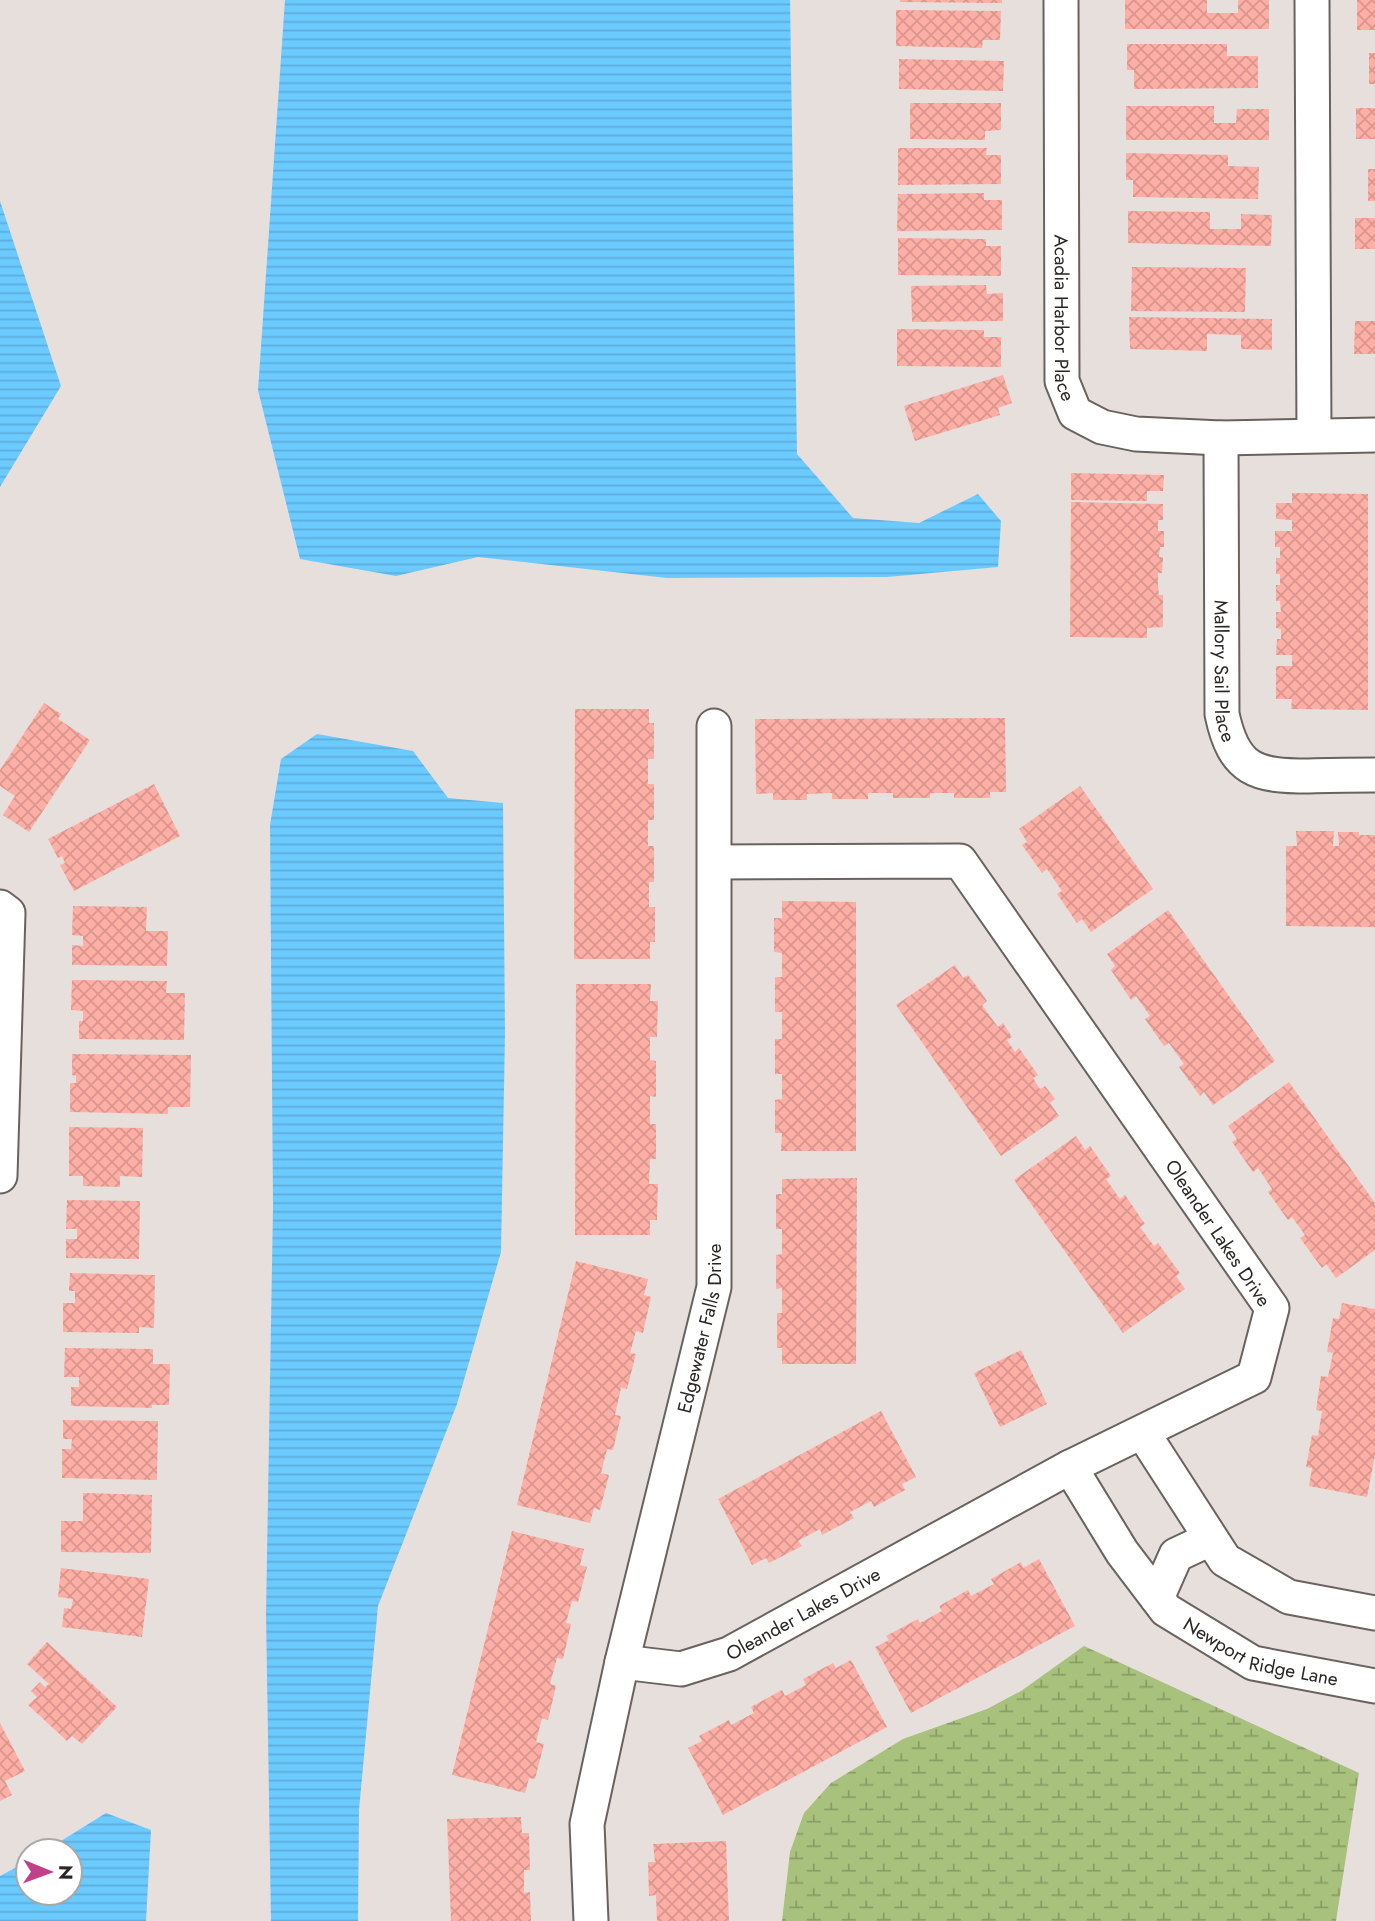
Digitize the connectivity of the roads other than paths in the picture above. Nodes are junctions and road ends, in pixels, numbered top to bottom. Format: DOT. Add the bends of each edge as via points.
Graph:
graph roads {
  1 [pos="1061,0"];
  2 [pos="1312,0"];
  3 [pos="1314,435"];
  4 [pos="1375,435"];
  5 [pos="1221,438"];
  6 [pos="713,726"];
  7 [pos="1375,775"];
  8 [pos="715,862"];
  9 [pos="0,907"];
  10 [pos="0,1176"];
  11 [pos="1143,1433"];
  12 [pos="1070,1467"];
  13 [pos="1210,1539"];
  14 [pos="1157,1598"];
  15 [pos="1375,1613"];
  16 [pos="622,1662"];
  17 [pos="1375,1686"];
  18 [pos="591,1921"];
  1 -- 5 [label="street, Acadia Harbor Place" via="1065,390 1075,413 1102,428"];
  2 -- 3 [label="street"];
  3 -- 4 [label="street, Acadia Harbor Place"];
  3 -- 5 [label="street, Acadia Harbor Place"];
  5 -- 7 [label="street, Mallory Sail Place" via="1222,714 1227,739 1241,759 1273,776"];
  6 -- 8 [label="street, Edgewater Falls Drive"];
  8 -- 11 [label="street, Oleander Lakes Drive" via="960,861 1272,1308 1254,1377"];
  8 -- 16 [label="street, Edgewater Falls Drive" via="714,1287"];
  9 -- 10 [label="street" via="8,913"];
  11 -- 12 [label="street, Oleander Lakes Drive"];
  11 -- 13 [label="street"];
  12 -- 14 [label="street, Newport Ridge Lane" via="1122,1552"];
  12 -- 16 [label="street, Oleander Lakes Drive" via="729,1654 681,1669"];
  13 -- 14 [label="street" via="1176,1555"];
  13 -- 15 [label="street" via="1225,1560 1289,1597"];
  14 -- 17 [label="street, Newport Ridge Lane" via="1166,1610 1253,1663"];
  16 -- 18 [label="street, Edgewater Falls Drive" via="587,1824"];
}
